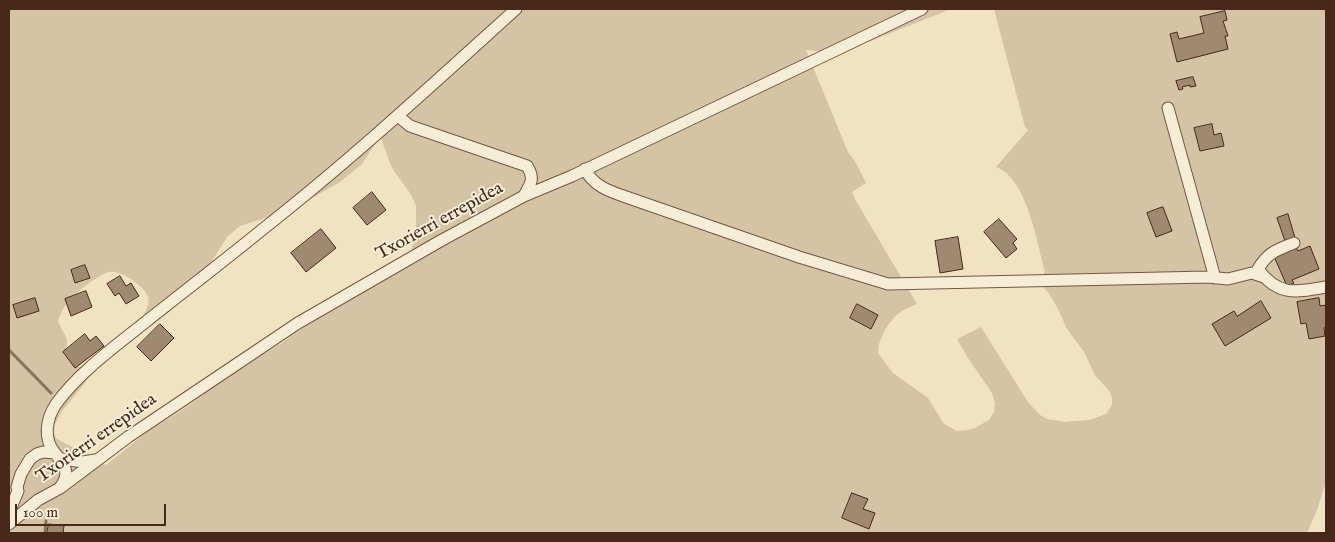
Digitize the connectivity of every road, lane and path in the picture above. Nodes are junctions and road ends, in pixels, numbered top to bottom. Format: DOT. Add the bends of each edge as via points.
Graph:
graph roads {
  1 [pos="516,9"];
  2 [pos="922,9"];
  3 [pos="1168,108"];
  4 [pos="398,116"];
  5 [pos="585,169"];
  6 [pos="524,196"];
  7 [pos="1294,243"];
  8 [pos="1264,277"];
  9 [pos="1215,278"];
  10 [pos="1326,287"];
  11 [pos="58,456"];
  12 [pos="96,459"];
  13 [pos="14,488"];
  14 [pos="60,488"];
  15 [pos="38,500"];
  16 [pos="9,508"];
  17 [pos="9,524"];
  1 -- 4 [label="street"];
  2 -- 5 [label="street, Txorierri errepidea"];
  3 -- 9 [label="street"];
  4 -- 6 [label="street" via="410,126 527,166 532,182"];
  4 -- 11 [label="street" via="311,191 82,375 58,401 47,427 49,442"];
  5 -- 6 [label="street, Txorierri errepidea"];
  5 -- 9 [label="street" via="589,178 602,188 888,284"];
  6 -- 12 [label="street, Txorierri errepidea" via="298,323"];
  7 -- 8 [label="street" via="1273,251 1265,259 1258,269"];
  8 -- 9 [label="street" via="1252,273 1228,279"];
  8 -- 10 [label="street" via="1274,285 1294,292"];
  11 -- 12 [label="street" via="83,462"];
  11 -- 13 [label="street" via="43,452 30,459"];
  11 -- 14 [label="street" via="66,474"];
  12 -- 14 [label="street, Txorierri errepidea"];
  13 -- 15 [label="street" via="26,500"];
  13 -- 16 [label="street"];
  14 -- 15 [label="street, Txorierri errepidea"];
  15 -- 17 [label="street, Txorierri errepidea"];
}
